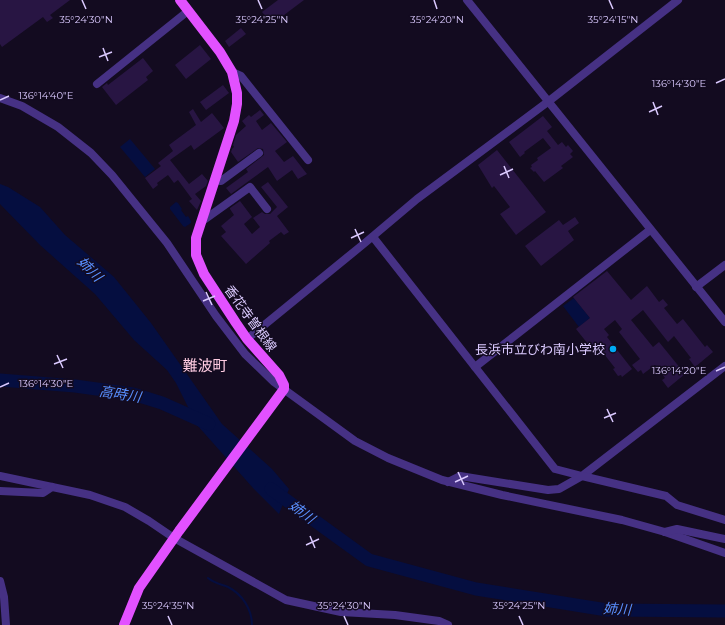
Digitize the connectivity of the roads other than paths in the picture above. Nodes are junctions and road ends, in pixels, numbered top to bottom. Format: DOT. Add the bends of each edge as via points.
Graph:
graph roads {
  1 [pos="180,0"];
  2 [pos="467,0"];
  3 [pos="678,0"];
  4 [pos="188,10"];
  5 [pos="232,72"];
  6 [pos="97,84"];
  7 [pos="0,98"];
  8 [pos="549,101"];
  9 [pos="259,153"];
  10 [pos="308,160"];
  11 [pos="215,180"];
  12 [pos="267,209"];
  13 [pos="201,222"];
  14 [pos="650,230"];
  15 [pos="373,237"];
  16 [pos="725,265"];
  17 [pos="696,287"];
  18 [pos="725,322"];
  19 [pos="247,339"];
  20 [pos="725,366"];
  21 [pos="475,367"];
  22 [pos="282,394"];
  23 [pos="0,476"];
  24 [pos="582,476"];
  25 [pos="448,482"];
  26 [pos="52,487"];
  27 [pos="0,491"];
  28 [pos="725,520"];
  29 [pos="665,532"];
  30 [pos="176,535"];
  31 [pos="725,539"];
  32 [pos="725,553"];
  33 [pos="0,581"];
  34 [pos="6,625"];
  35 [pos="124,625"];
  36 [pos="448,625"];
  1 -- 4 [label="main road, 香花寺曽根線"];
  2 -- 8 [label="street"];
  3 -- 8 [label="street"];
  4 -- 5 [label="main road, 香花寺曽根線"];
  4 -- 6 [label="street"];
  5 -- 10 [label="street" via="241,76"];
  5 -- 11 [label="main road, 香花寺曽根線" via="237,104"];
  7 -- 22 [label="street" via="22,106 58,126 112,175 167,242 229,334"];
  8 -- 14 [label="street"];
  8 -- 15 [label="street" via="417,198"];
  9 -- 11 [label="street" via="221,182"];
  11 -- 13 [label="main road, 香花寺曽根線"];
  12 -- 13 [label="street" via="250,187"];
  13 -- 19 [label="main road, 香花寺曽根線" via="195,244 197,260"];
  14 -- 17 [label="street"];
  14 -- 21 [label="street"];
  15 -- 19 [label="street"];
  15 -- 21 [label="street"];
  16 -- 17 [label="street"];
  17 -- 18 [label="street"];
  19 -- 22 [label="main road, 香花寺曽根線" via="279,375 284,385"];
  20 -- 24 [label="street"];
  21 -- 24 [label="street" via="555,469"];
  22 -- 25 [label="street" via="388,458"];
  22 -- 30 [label="main road"];
  23 -- 26 [label="street"];
  24 -- 25 [label="street" via="559,489 548,490 460,476"];
  24 -- 28 [label="street" via="666,496 677,505"];
  25 -- 29 [label="street" via="622,520"];
  26 -- 27 [label="street" via="43,493"];
  26 -- 30 [label="street" via="90,495 125,507"];
  29 -- 31 [label="street" via="677,529"];
  29 -- 32 [label="street"];
  30 -- 35 [label="main road" via="139,588"];
  30 -- 36 [label="street" via="286,600 341,612 439,621"];
  33 -- 34 [label="street"];
}
